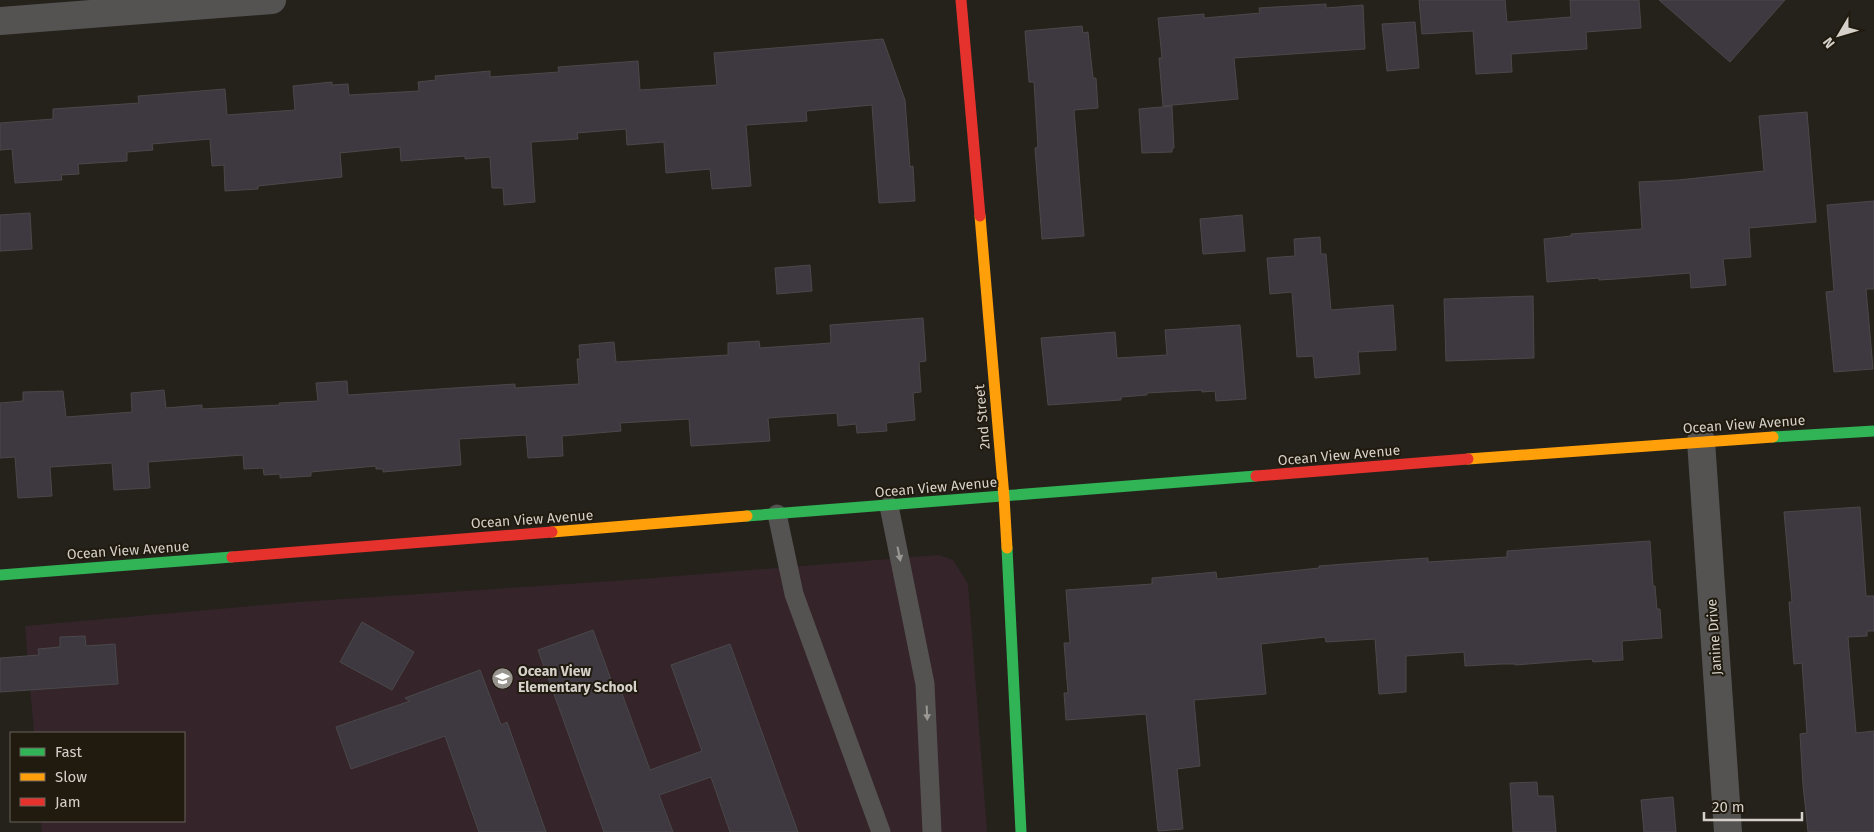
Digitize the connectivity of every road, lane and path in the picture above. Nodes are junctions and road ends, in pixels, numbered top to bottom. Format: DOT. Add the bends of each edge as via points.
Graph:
graph roads {
  1 [pos="272,0"];
  2 [pos="961,0"];
  3 [pos="0,20"];
  4 [pos="1874,431"];
  5 [pos="1700,442"];
  6 [pos="1004,497"];
  7 [pos="889,506"];
  8 [pos="777,514"];
  9 [pos="0,575"];
  10 [pos="881,832"];
  11 [pos="932,832"];
  12 [pos="1021,832"];
  13 [pos="1728,832"];
  1 -- 3 [label="street"];
  2 -- 6 [label="street, 2nd Street"];
  4 -- 5 [label="street, Ocean View Avenue"];
  5 -- 6 [label="street, Ocean View Avenue"];
  5 -- 13 [label="street, Janine Drive"];
  6 -- 7 [label="street, Ocean View Avenue"];
  6 -- 12 [label="street, 2nd Street"];
  7 -- 8 [label="street, Ocean View Avenue"];
  7 -- 11 [label="lane, one-way" via="925,684"];
  8 -- 9 [label="street, Ocean View Avenue"];
  8 -- 10 [label="lane" via="794,594"];
}
